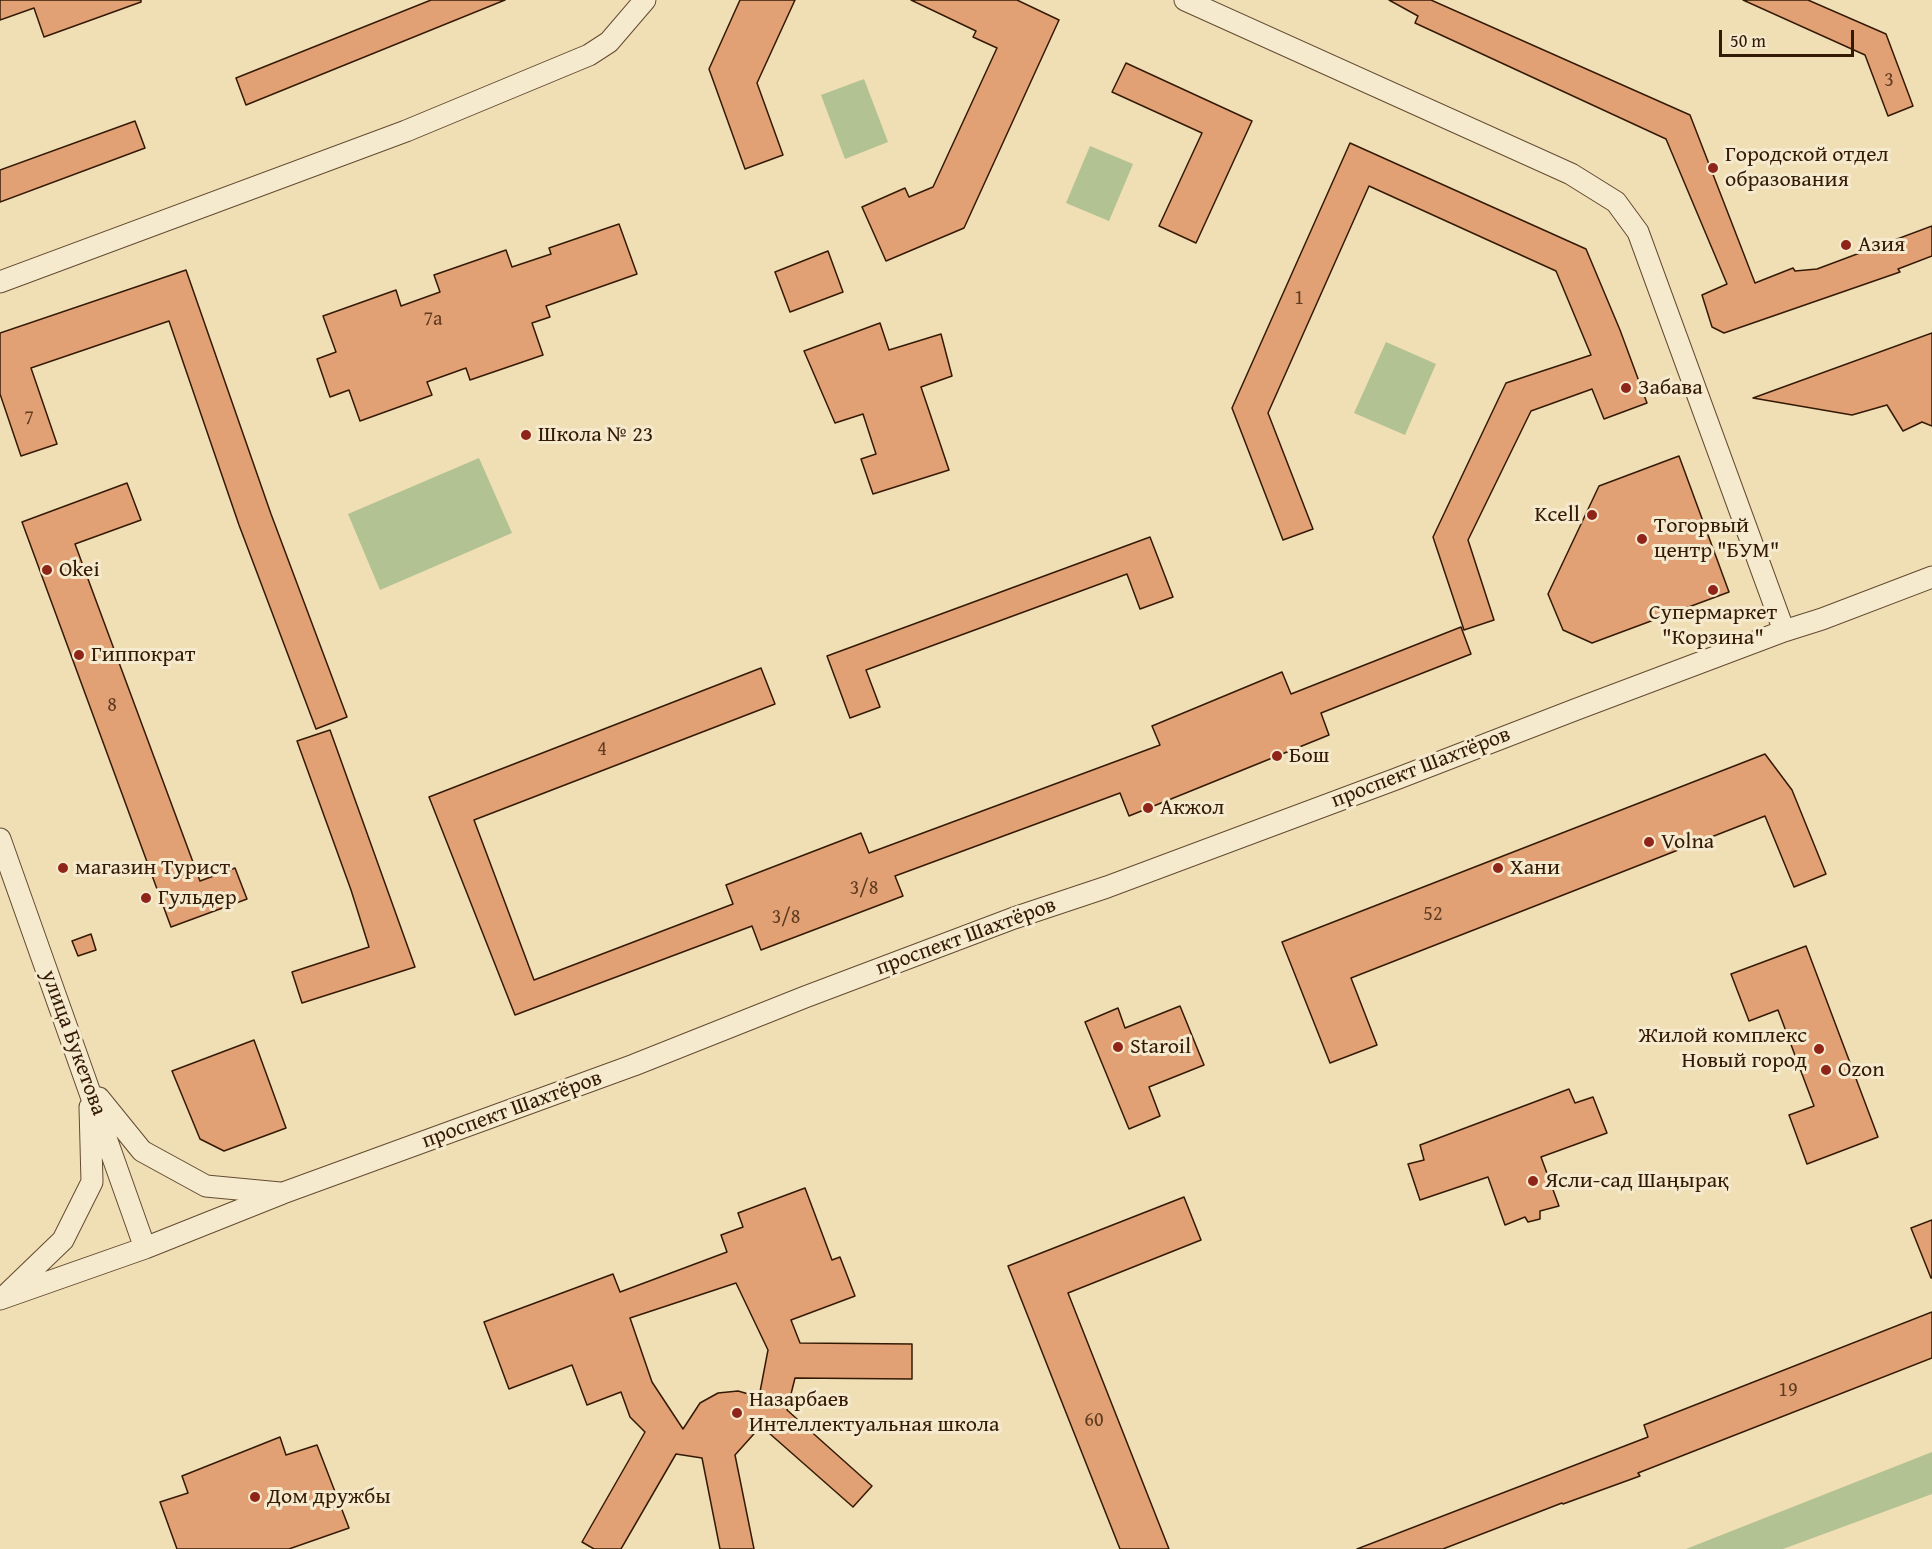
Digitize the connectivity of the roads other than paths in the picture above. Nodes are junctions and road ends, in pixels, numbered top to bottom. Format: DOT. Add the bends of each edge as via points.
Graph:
graph roads {
  1 [pos="645,0"];
  2 [pos="1185,0"];
  3 [pos="0,282"];
  4 [pos="1932,577"];
  5 [pos="1784,631"];
  6 [pos="0,839"];
  7 [pos="89,1087"];
  8 [pos="283,1193"];
  9 [pos="145,1248"];
  10 [pos="1,1299"];
  1 -- 3 [label="street" via="609,42 589,55 406,131"];
  2 -- 5 [label="street" via="1571,174 1616,202 1638,232"];
  4 -- 5 [label="street, проспект Шахтёров"];
  5 -- 8 [label="street, проспект Шахтёров" via="1107,887 992,926 634,1065"];
  6 -- 7 [label="street, улица Букетова"];
  7 -- 8 [label="street" via="142,1151 206,1186"];
  7 -- 9 [label="street, улица Букетова"];
  7 -- 10 [label="street" via="92,1182 63,1240"];
  8 -- 9 [label="street, проспект Шахтёров"];
  9 -- 10 [label="street, проспект Шахтёров"];
}
